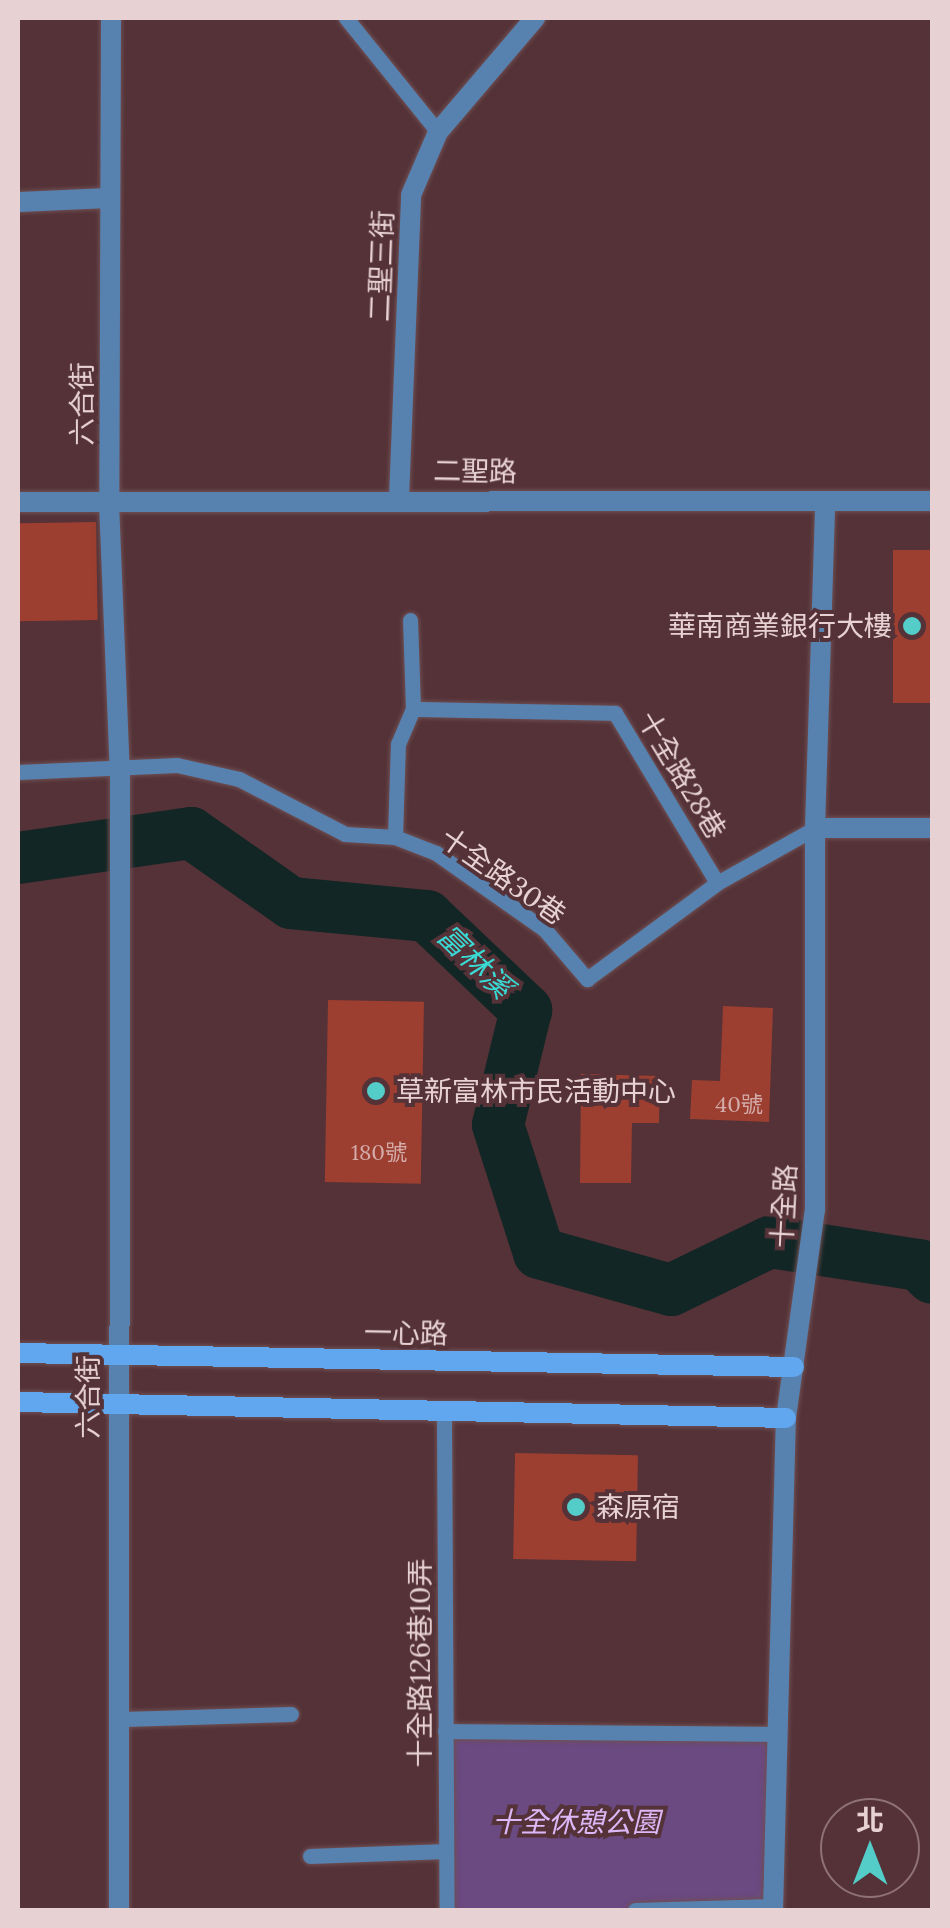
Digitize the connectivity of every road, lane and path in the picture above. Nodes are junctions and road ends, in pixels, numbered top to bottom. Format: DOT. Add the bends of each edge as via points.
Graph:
graph roads {
  1 [pos="111,18"];
  2 [pos="346,18"];
  3 [pos="536,18"];
  4 [pos="438,132"];
  5 [pos="110,198"];
  6 [pos="18,202"];
  7 [pos="398,498"];
  8 [pos="932,500"];
  9 [pos="18,502"];
  10 [pos="110,502"];
  11 [pos="825,502"];
  12 [pos="410,620"];
  13 [pos="413,709"];
  14 [pos="18,772"];
  15 [pos="120,781"];
  16 [pos="815,828"];
  17 [pos="932,828"];
  18 [pos="396,837"];
  19 [pos="717,883"];
  20 [pos="18,1353"];
  21 [pos="116,1355"];
  22 [pos="794,1368"];
  23 [pos="18,1402"];
  24 [pos="114,1404"];
  25 [pos="444,1416"];
  26 [pos="786,1418"];
  27 [pos="292,1714"];
  28 [pos="122,1719"];
  29 [pos="444,1731"];
  30 [pos="778,1734"];
  31 [pos="446,1851"];
  32 [pos="310,1856"];
  33 [pos="772,1908"];
  34 [pos="119,1910"];
  35 [pos="447,1910"];
  36 [pos="635,1910"];
  1 -- 5 [label="street, 六合街"];
  2 -- 4 [label="lane"];
  3 -- 4 [label="street, 二聖三街"];
  4 -- 7 [label="street, 二聖三街" via="411,195"];
  5 -- 6 [label="street"];
  5 -- 10 [label="street, 六合街"];
  7 -- 10 [label="street, 二聖路"];
  7 -- 11 [label="street, 二聖路"];
  8 -- 11 [label="street, 二聖路"];
  9 -- 10 [label="street, 二聖路"];
  10 -- 15 [label="street, 六合街"];
  11 -- 16 [label="street, 十全路"];
  12 -- 13 [label="lane"];
  13 -- 18 [label="lane" via="398,744"];
  13 -- 19 [label="lane, 十全路28巷" via="616,713"];
  14 -- 15 [label="lane, 十全路30巷"];
  15 -- 18 [label="lane, 十全路30巷" via="177,765 224,776 346,834"];
  15 -- 21 [label="street, 六合街"];
  16 -- 17 [label="street"];
  16 -- 19 [label="lane, 十全路30巷"];
  16 -- 22 [label="street, 十全路" via="815,1210"];
  18 -- 19 [label="lane, 十全路30巷" via="436,853 545,930 587,979"];
  20 -- 21 [label="street, 一心路"];
  21 -- 22 [label="street, 一心路"];
  21 -- 24 [label="street, 六合街"];
  22 -- 26 [label="street, 十全路"];
  23 -- 24 [label="street"];
  24 -- 25 [label="street"];
  24 -- 28 [label="street, 六合街"];
  25 -- 26 [label="street"];
  25 -- 29 [label="lane, 十全路126巷10弄"];
  26 -- 30 [label="street, 十全路"];
  27 -- 28 [label="lane"];
  28 -- 34 [label="street, 六合街"];
  29 -- 30 [label="lane"];
  29 -- 31 [label="lane, 十全路126巷10弄"];
  30 -- 33 [label="street, 十全路"];
  31 -- 32 [label="lane"];
  31 -- 35 [label="lane, 十全路126巷10弄"];
  33 -- 36 [label="lane"];
}
